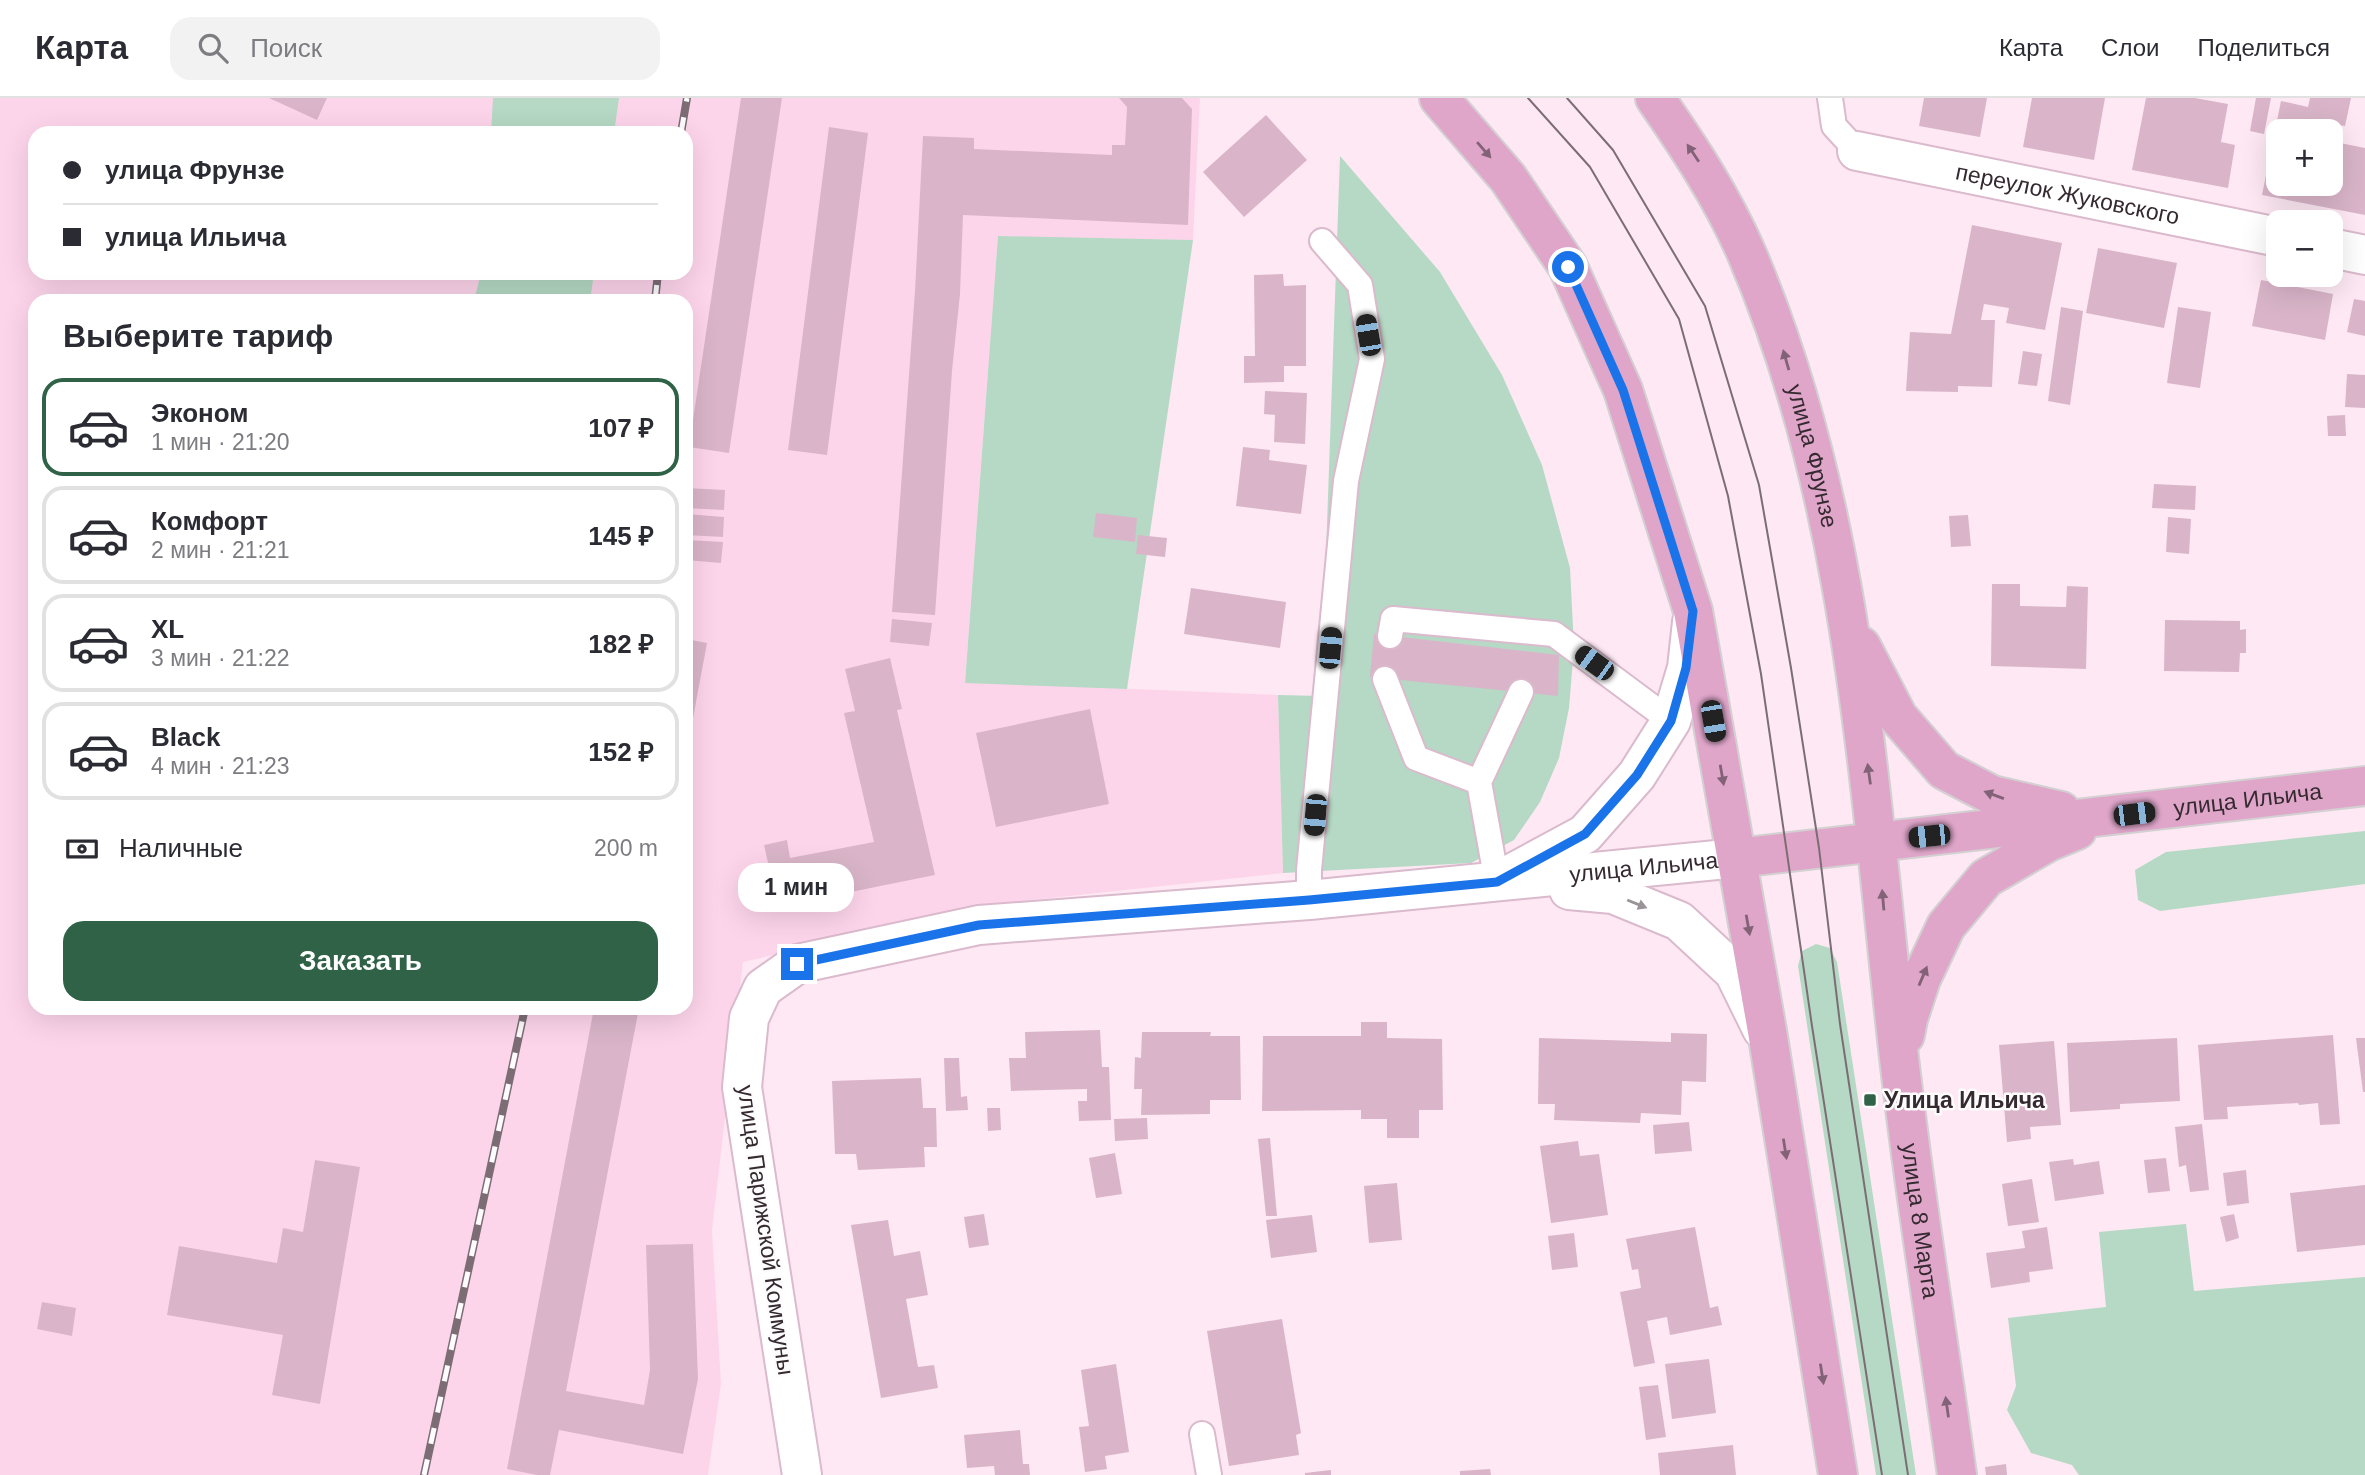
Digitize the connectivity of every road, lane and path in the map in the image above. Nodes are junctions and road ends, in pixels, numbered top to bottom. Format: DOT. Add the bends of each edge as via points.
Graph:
graph roads {
  1 [pos="1439,98"];
  2 [pos="1656,98"];
  3 [pos="1830,98"];
  4 [pos="1857,151"];
  5 [pos="2266,235"];
  6 [pos="1322,241"];
  7 [pos="2343,250"];
  8 [pos="2365,255"];
  9 [pos="1693,611"];
  10 [pos="1848,622"];
  11 [pos="1390,636"];
  12 [pos="1385,679"];
  13 [pos="1521,692"];
  14 [pos="1671,721"];
  15 [pos="1479,782"];
  16 [pos="2365,786"];
  17 [pos="2108,817"];
  18 [pos="1878,842"];
  19 [pos="1737,858"];
  20 [pos="1497,882"];
  21 [pos="1309,900"];
  22 [pos="763,988"];
  23 [pos="1768,1045"];
  24 [pos="1900,1065"];
  25 [pos="1202,1434"];
  26 [pos="802,1475"];
  27 [pos="1209,1475"];
  28 [pos="1838,1475"];
  29 [pos="1957,1475"];
  1 -- 9 [label="main road, one-way" via="1508,178 1568,267 1623,390"];
  10 -- 2 [label="main road, улица Фрунзе, one-way" via="1817,470 1780,339 1745,250 1709,178"];
  3 -- 4 [label="lane" via="1834,126"];
  4 -- 5 [label="street, переулок Жуковского"];
  6 -- 21 [label="lane" via="1360,285 1372,359 1346,481"];
  7 -- 8 [label="street"];
  9 -- 14 [label="street" via="1686,668"];
  9 -- 19 [label="main road, one-way"];
  17 -- 10 [label="main road, one-way" via="2048,810 1992,795 1944,770 1898,717"];
  18 -- 10 [label="main road, улица Фрунзе, one-way"];
  11 -- 14 [label="lane" via="1393,619 1513,640 1554,634"];
  12 -- 15 [label="lane" via="1416,758"];
  13 -- 15 [label="lane"];
  14 -- 20 [label="street" via="1637,775 1585,834"];
  15 -- 20 [label="lane"];
  16 -- 17 [label="main road, улица Ильича"];
  17 -- 18 [label="main road, улица Ильича"];
  24 -- 17 [label="main road, one-way" via="1921,979 1947,926 1986,878 2048,842"];
  18 -- 19 [label="main road, улица Ильича"];
  24 -- 18 [label="main road, улица 8 Марта, one-way"];
  19 -- 20 [label="street, улица Ильича"];
  19 -- 23 [label="main road, one-way"];
  20 -- 21 [label="street, улица Ильича"];
  20 -- 23 [label="street, one-way" via="1613,894 1679,921 1734,972"];
  21 -- 22 [label="street, улица Ильича" via="979,925 797,964"];
  22 -- 26 [label="street, улица Парижской Коммуны" via="749,1018 742,1087"];
  23 -- 28 [label="main road, one-way"];
  29 -- 24 [label="main road, улица 8 Марта, one-way"];
  25 -- 27 [label="lane"];
}
